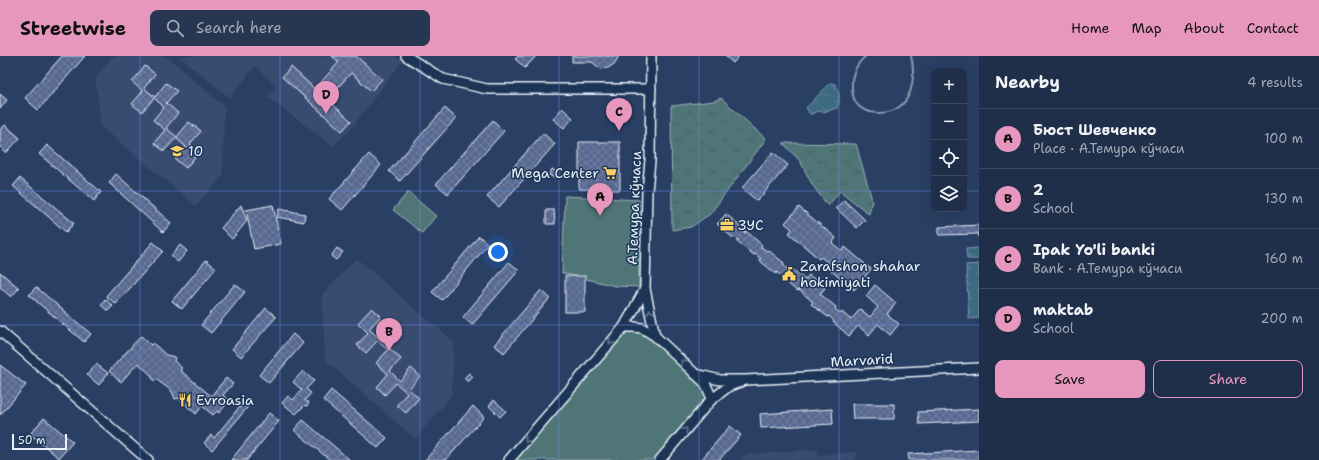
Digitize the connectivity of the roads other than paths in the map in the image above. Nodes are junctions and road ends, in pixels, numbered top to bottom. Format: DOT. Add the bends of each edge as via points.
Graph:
graph roads {
  1 [pos="406,56"];
  2 [pos="651,56"];
  3 [pos="651,89"];
  4 [pos="645,289"];
  5 [pos="624,327"];
  6 [pos="0,331"];
  7 [pos="655,336"];
  8 [pos="979,368"];
  9 [pos="695,374"];
  10 [pos="746,380"];
  11 [pos="710,401"];
  12 [pos="148,460"];
  13 [pos="509,460"];
  14 [pos="660,460"];
  1 -- 3 [label="street" via="443,79 488,89"];
  2 -- 3 [label="street, А.Темура кўчаси"];
  3 -- 4 [label="street, А.Темура кўчаси"];
  4 -- 5 [label="street"];
  7 -- 4 [label="street, one-way"];
  5 -- 7 [label="street" via="642,328"];
  5 -- 13 [label="street, one-way"];
  6 -- 12 [label="street"];
  9 -- 7 [label="street, one-way"];
  8 -- 10 [label="street, Marvarid"];
  9 -- 10 [label="street, Marvarid" via="720,380"];
  9 -- 11 [label="street" via="709,390"];
  10 -- 11 [label="street" via="729,386"];
  14 -- 11 [label="street, one-way"];
}
